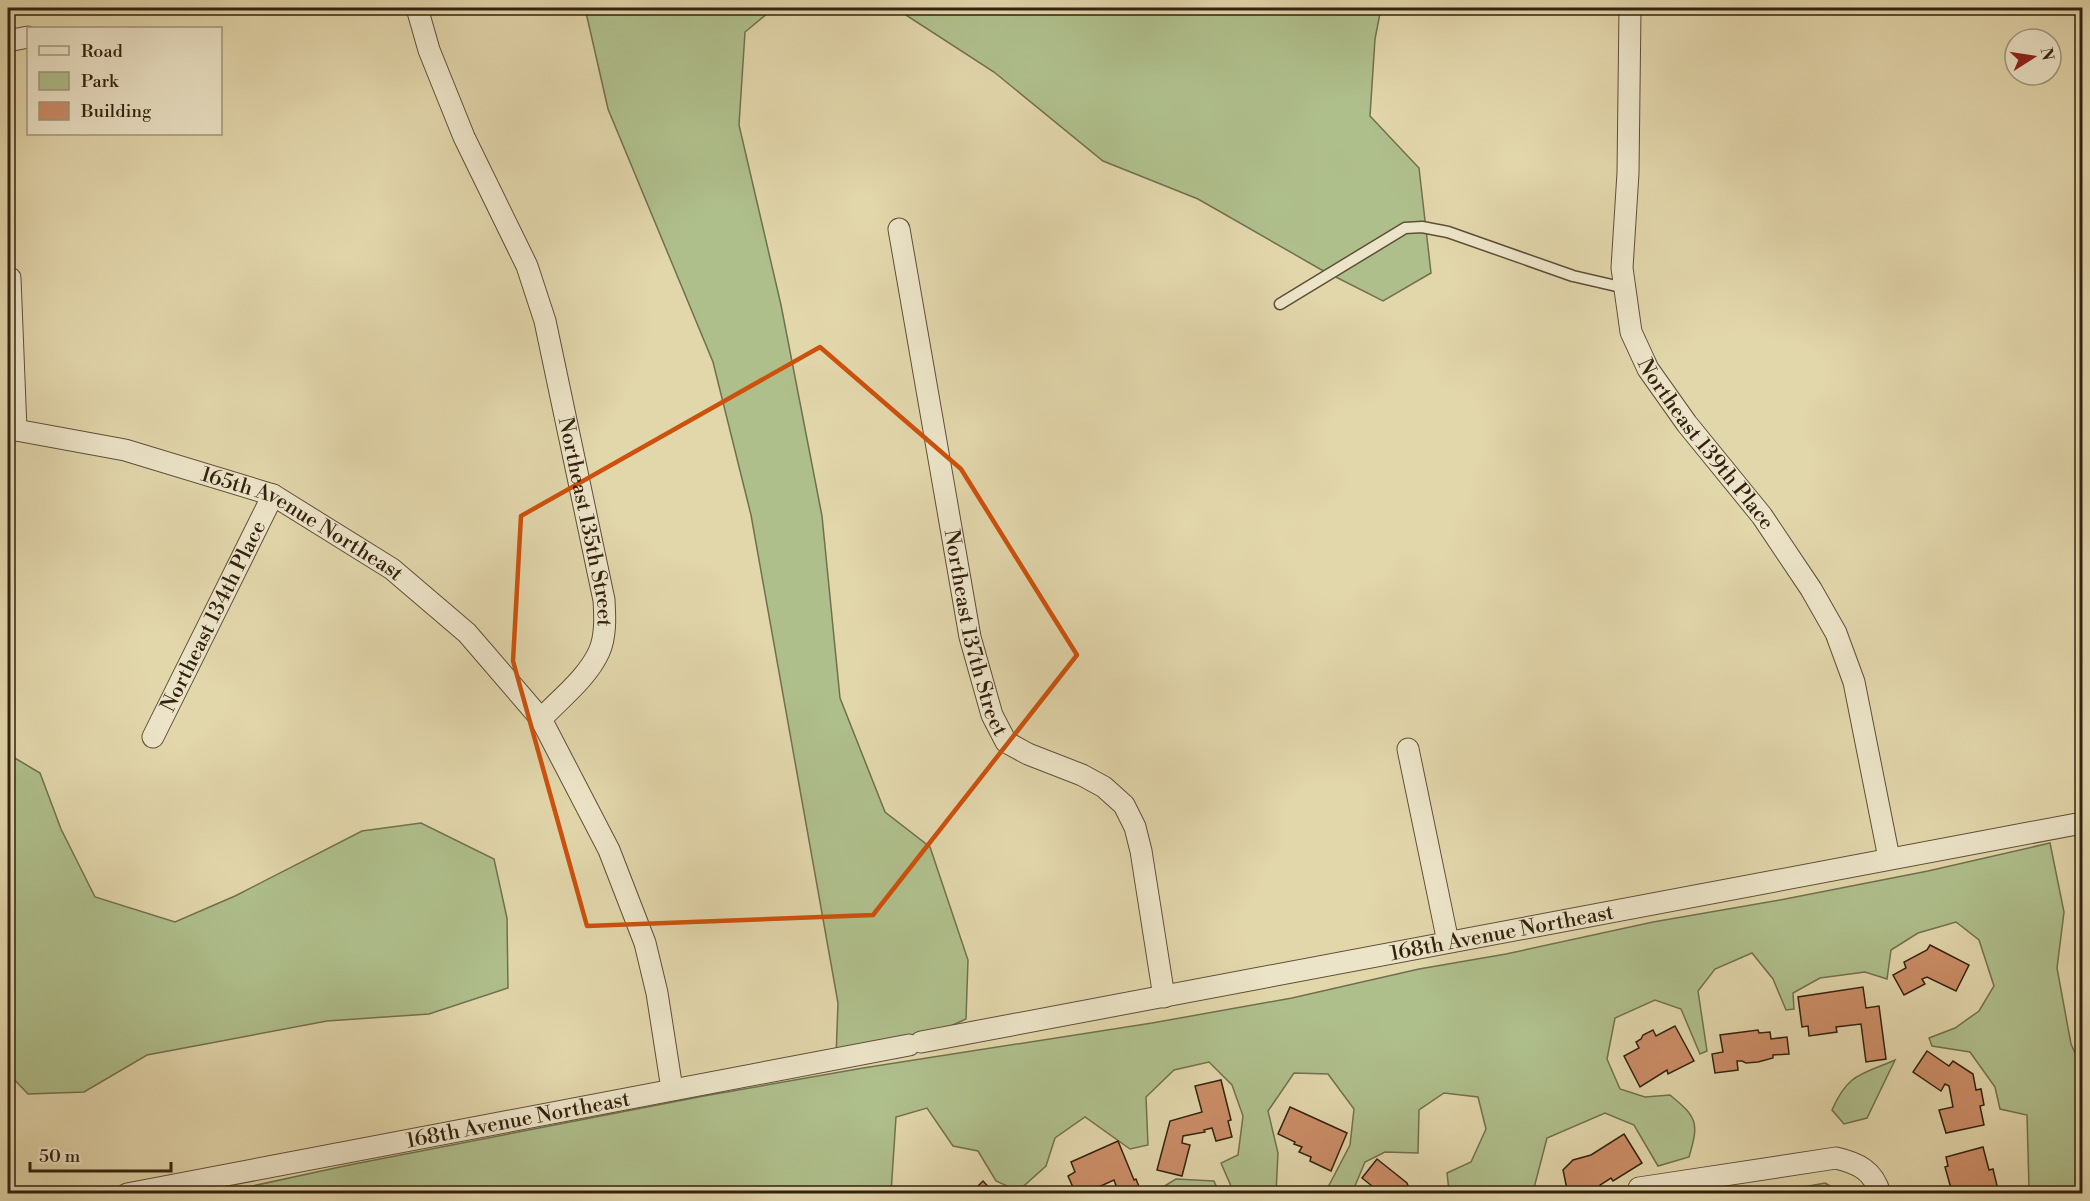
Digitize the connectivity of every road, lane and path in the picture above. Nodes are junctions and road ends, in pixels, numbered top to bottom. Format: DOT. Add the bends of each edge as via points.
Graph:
graph roads {
  1 [pos="417,8"];
  2 [pos="1630,8"];
  3 [pos="27,37"];
  4 [pos="8,41"];
  5 [pos="899,229"];
  6 [pos="10,278"];
  7 [pos="1625,288"];
  8 [pos="1280,304"];
  9 [pos="12,431"];
  10 [pos="273,495"];
  11 [pos="541,719"];
  12 [pos="153,737"];
  13 [pos="1408,749"];
  14 [pos="2082,823"];
  15 [pos="1889,858"];
  16 [pos="1448,942"];
  17 [pos="1164,997"];
  18 [pos="672,1089"];
  19 [pos="1639,1188"];
  20 [pos="127,1194"];
  21 [pos="1880,1194"];
  1 -- 11 [label="street, Northeast 135th Street" via="429,50 464,137 527,266 545,321 604,600 605,627 600,650 587,672"];
  2 -- 7 [label="street, Northeast 139th Place" via="1628,173 1622,268"];
  3 -- 4 [label="street"];
  5 -- 17 [label="street, Northeast 137th Street" via="970,638 992,715 1006,742 1104,787 1124,805 1141,851"];
  6 -- 9 [label="street"];
  7 -- 8 [label="lane" via="1573,276 1448,232 1422,227 1405,228"];
  7 -- 15 [label="street, Northeast 139th Place" via="1631,332 1648,369 1762,516 1836,633 1854,682"];
  9 -- 10 [label="street, 165th Avenue Northeast" via="125,450"];
  10 -- 11 [label="street, 165th Avenue Northeast" via="392,569 467,633"];
  10 -- 12 [label="street, Northeast 134th Place"];
  11 -- 18 [label="street" via="609,850 645,943"];
  13 -- 16 [label="street"];
  14 -- 15 [label="street, 168th Avenue Northeast"];
  15 -- 16 [label="street, 168th Avenue Northeast"];
  16 -- 17 [label="street, 168th Avenue Northeast"];
  17 -- 18 [label="street, 168th Avenue Northeast"];
  18 -- 20 [label="street, 168th Avenue Northeast"];
  19 -- 21 [label="street" via="1836,1158 1867,1169"];
}
